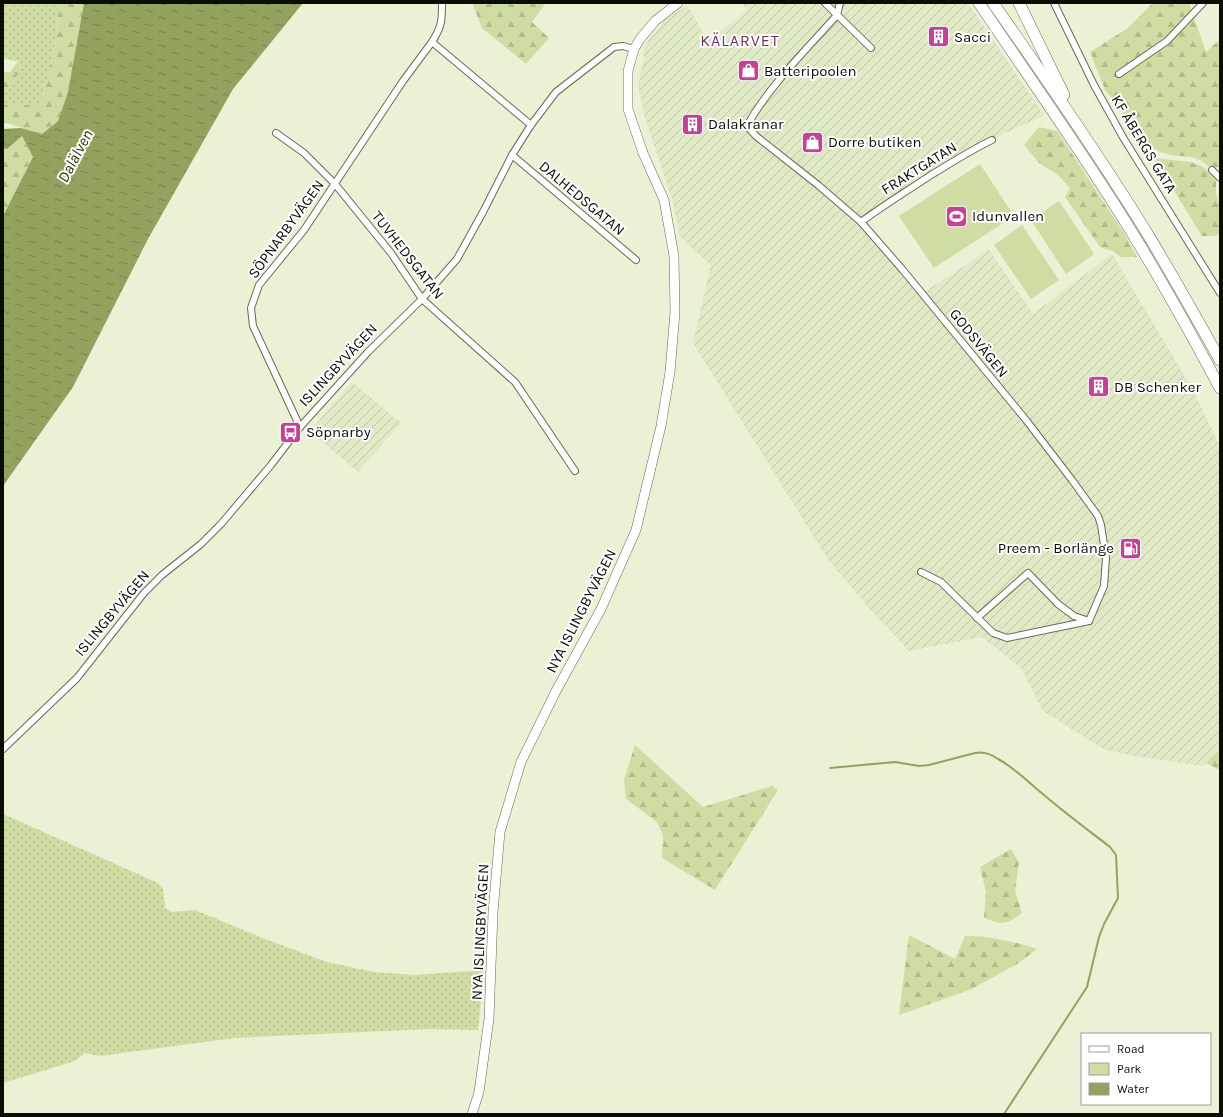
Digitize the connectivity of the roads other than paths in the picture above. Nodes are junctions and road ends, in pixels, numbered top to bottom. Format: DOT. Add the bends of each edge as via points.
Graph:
graph roads {
  1 [pos="442,3"];
  2 [pos="678,3"];
  3 [pos="825,3"];
  4 [pos="840,3"];
  5 [pos="979,3"];
  6 [pos="993,3"];
  7 [pos="1019,3"];
  8 [pos="1054,3"];
  9 [pos="1203,3"];
  10 [pos="837,15"];
  11 [pos="432,42"];
  12 [pos="871,48"];
  13 [pos="634,49"];
  14 [pos="1119,74"];
  15 [pos="531,125"];
  16 [pos="1082,132"];
  17 [pos="276,133"];
  18 [pos="992,140"];
  19 [pos="512,155"];
  20 [pos="1212,170"];
  21 [pos="1220,178"];
  22 [pos="335,184"];
  23 [pos="861,222"];
  24 [pos="636,260"];
  25 [pos="1220,293"];
  26 [pos="422,299"];
  27 [pos="1220,360"];
  28 [pos="1220,388"];
  29 [pos="300,427"];
  30 [pos="575,471"];
  31 [pos="921,572"];
  32 [pos="977,618"];
  33 [pos="1089,621"];
  34 [pos="3,750"];
  35 [pos="472,1114"];
  1 -- 11 [label="street, SÖPNARBYVÄGEN" via="442,21"];
  2 -- 13 [label="street" via="655,21"];
  3 -- 10 [label="street"];
  4 -- 10 [label="street"];
  5 -- 28 [label="highway" via="1116,208"];
  6 -- 16 [label="highway"];
  7 -- 16 [label="highway"];
  8 -- 25 [label="street, KF ÅBERGS GATA" via="1124,139"];
  9 -- 14 [label="street" via="1167,41"];
  10 -- 12 [label="street"];
  10 -- 23 [label="street, GODSVÄGEN" via="786,73 754,113 747,126"];
  11 -- 15 [label="street"];
  11 -- 22 [label="street, SÖPNARBYVÄGEN"];
  13 -- 15 [label="street, ISLINGBYVÄGEN" via="614,47 556,92"];
  13 -- 35 [label="street, NYA ISLINGBYVÄGEN" via="628,71 628,109 643,153 664,200 674,256 675,312 670,372 661,426 636,530 601,609 521,762 500,832 493,912 489,1019 479,1092"];
  15 -- 19 [label="street, ISLINGBYVÄGEN"];
  16 -- 27 [label="highway" via="1150,238"];
  17 -- 22 [label="street, TUVHEDSGATAN" via="304,153"];
  18 -- 23 [label="street, FRAKTGATAN" via="974,148"];
  19 -- 24 [label="street, DALHEDSGATAN"];
  19 -- 26 [label="street, ISLINGBYVÄGEN" via="457,259"];
  20 -- 21 [label="street"];
  22 -- 26 [label="street, TUVHEDSGATAN" via="391,253"];
  22 -- 29 [label="street, SÖPNARBYVÄGEN" via="304,230 259,285 251,308 253,326"];
  23 -- 33 [label="street, GODSVÄGEN" via="1026,420 1098,516 1106,558 1104,586"];
  26 -- 29 [label="street, ISLINGBYVÄGEN" via="368,352"];
  26 -- 30 [label="street, TUVHEDSGATAN" via="515,382"];
  29 -- 34 [label="street, ISLINGBYVÄGEN" via="221,524 144,593 77,678"];
  31 -- 32 [label="street" via="941,582"];
  32 -- 33 [label="street" via="993,633 1007,638"];
  32 -- 33 [label="street" via="1028,573 1058,604 1074,616"];
}
